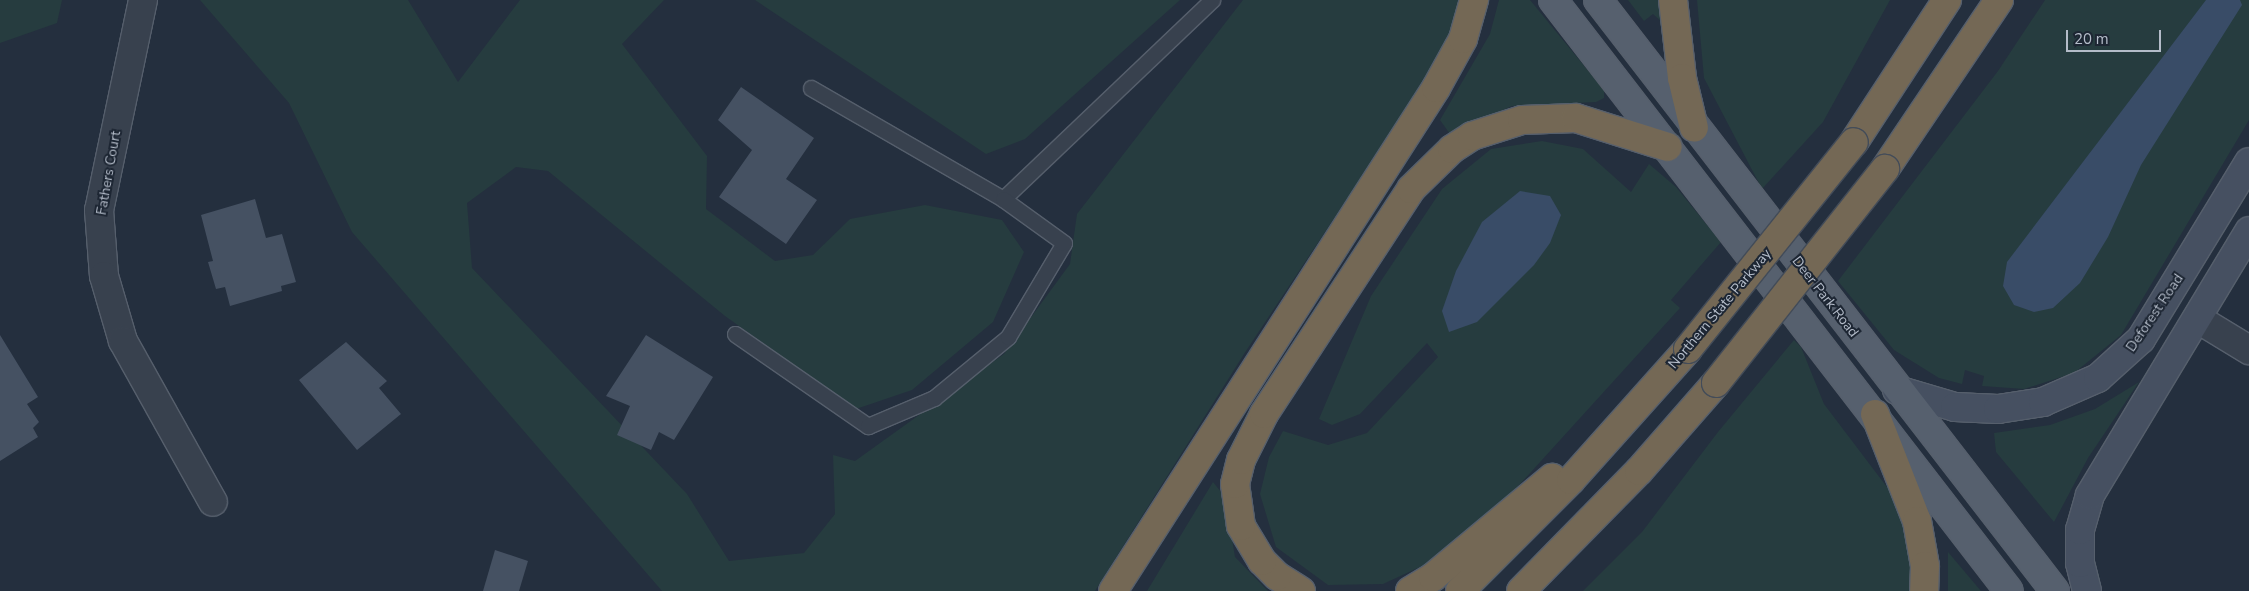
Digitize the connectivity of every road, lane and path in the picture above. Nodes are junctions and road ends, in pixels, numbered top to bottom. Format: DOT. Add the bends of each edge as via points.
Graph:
graph roads {
  1 [pos="143,0"];
  2 [pos="1212,0"];
  3 [pos="1474,0"];
  4 [pos="1553,0"];
  5 [pos="1598,0"];
  6 [pos="1673,0"];
  7 [pos="1925,0"];
  8 [pos="1947,0"];
  9 [pos="1999,0"];
  10 [pos="811,88"];
  11 [pos="1694,128"];
  12 [pos="1854,142"];
  13 [pos="1668,147"];
  14 [pos="2249,162"];
  15 [pos="1003,199"];
  16 [pos="2249,231"];
  17 [pos="2198,319"];
  18 [pos="735,334"];
  19 [pos="2249,350"];
  20 [pos="1897,390"];
  21 [pos="1631,414"];
  22 [pos="1875,414"];
  23 [pos="213,502"];
  24 [pos="1114,591"];
  25 [pos="1301,591"];
  26 [pos="1410,591"];
  27 [pos="1460,591"];
  28 [pos="1521,591"];
  29 [pos="1924,591"];
  30 [pos="2009,591"];
  31 [pos="2055,591"];
  32 [pos="2087,591"];
  1 -- 23 [label="street, Fathers Court" via="99,210 104,276 123,341"];
  2 -- 15 [label="lane"];
  3 -- 24 [label="highway" via="1462,39 1436,88"];
  4 -- 13 [label="main road"];
  5 -- 11 [label="main road, Deer Park Road"];
  6 -- 11 [label="highway" via="1682,78"];
  7 -- 12 [label="highway"];
  8 -- 12 [label="highway, Northern State Parkway"];
  9 -- 28 [label="highway, bridge" via="1885,169 1716,383 1626,484"];
  10 -- 15 [label="lane"];
  11 -- 20 [label="main road, Deer Park Road"];
  12 -- 21 [label="highway, Northern State Parkway, bridge" via="1688,349"];
  13 -- 22 [label="main road"];
  13 -- 25 [label="highway" via="1576,118 1522,120 1472,136 1452,149 1411,189 1264,414 1240,460 1235,484 1241,526 1262,561 1277,576"];
  14 -- 20 [label="street, Deforest Road" via="2141,339 2098,378 2043,402 1998,409 1955,407"];
  15 -- 18 [label="lane" via="1064,243 1008,337 934,398 868,426"];
  16 -- 17 [label="street"];
  17 -- 19 [label="street"];
  17 -- 32 [label="street" via="2090,496 2080,530 2080,563"];
  20 -- 31 [label="main road, Deer Park Road"];
  21 -- 26 [label="highway" via="1433,577"];
  21 -- 27 [label="highway, Northern State Parkway"];
  22 -- 29 [label="highway" via="1917,521 1925,566"];
  22 -- 30 [label="main road"];
}
